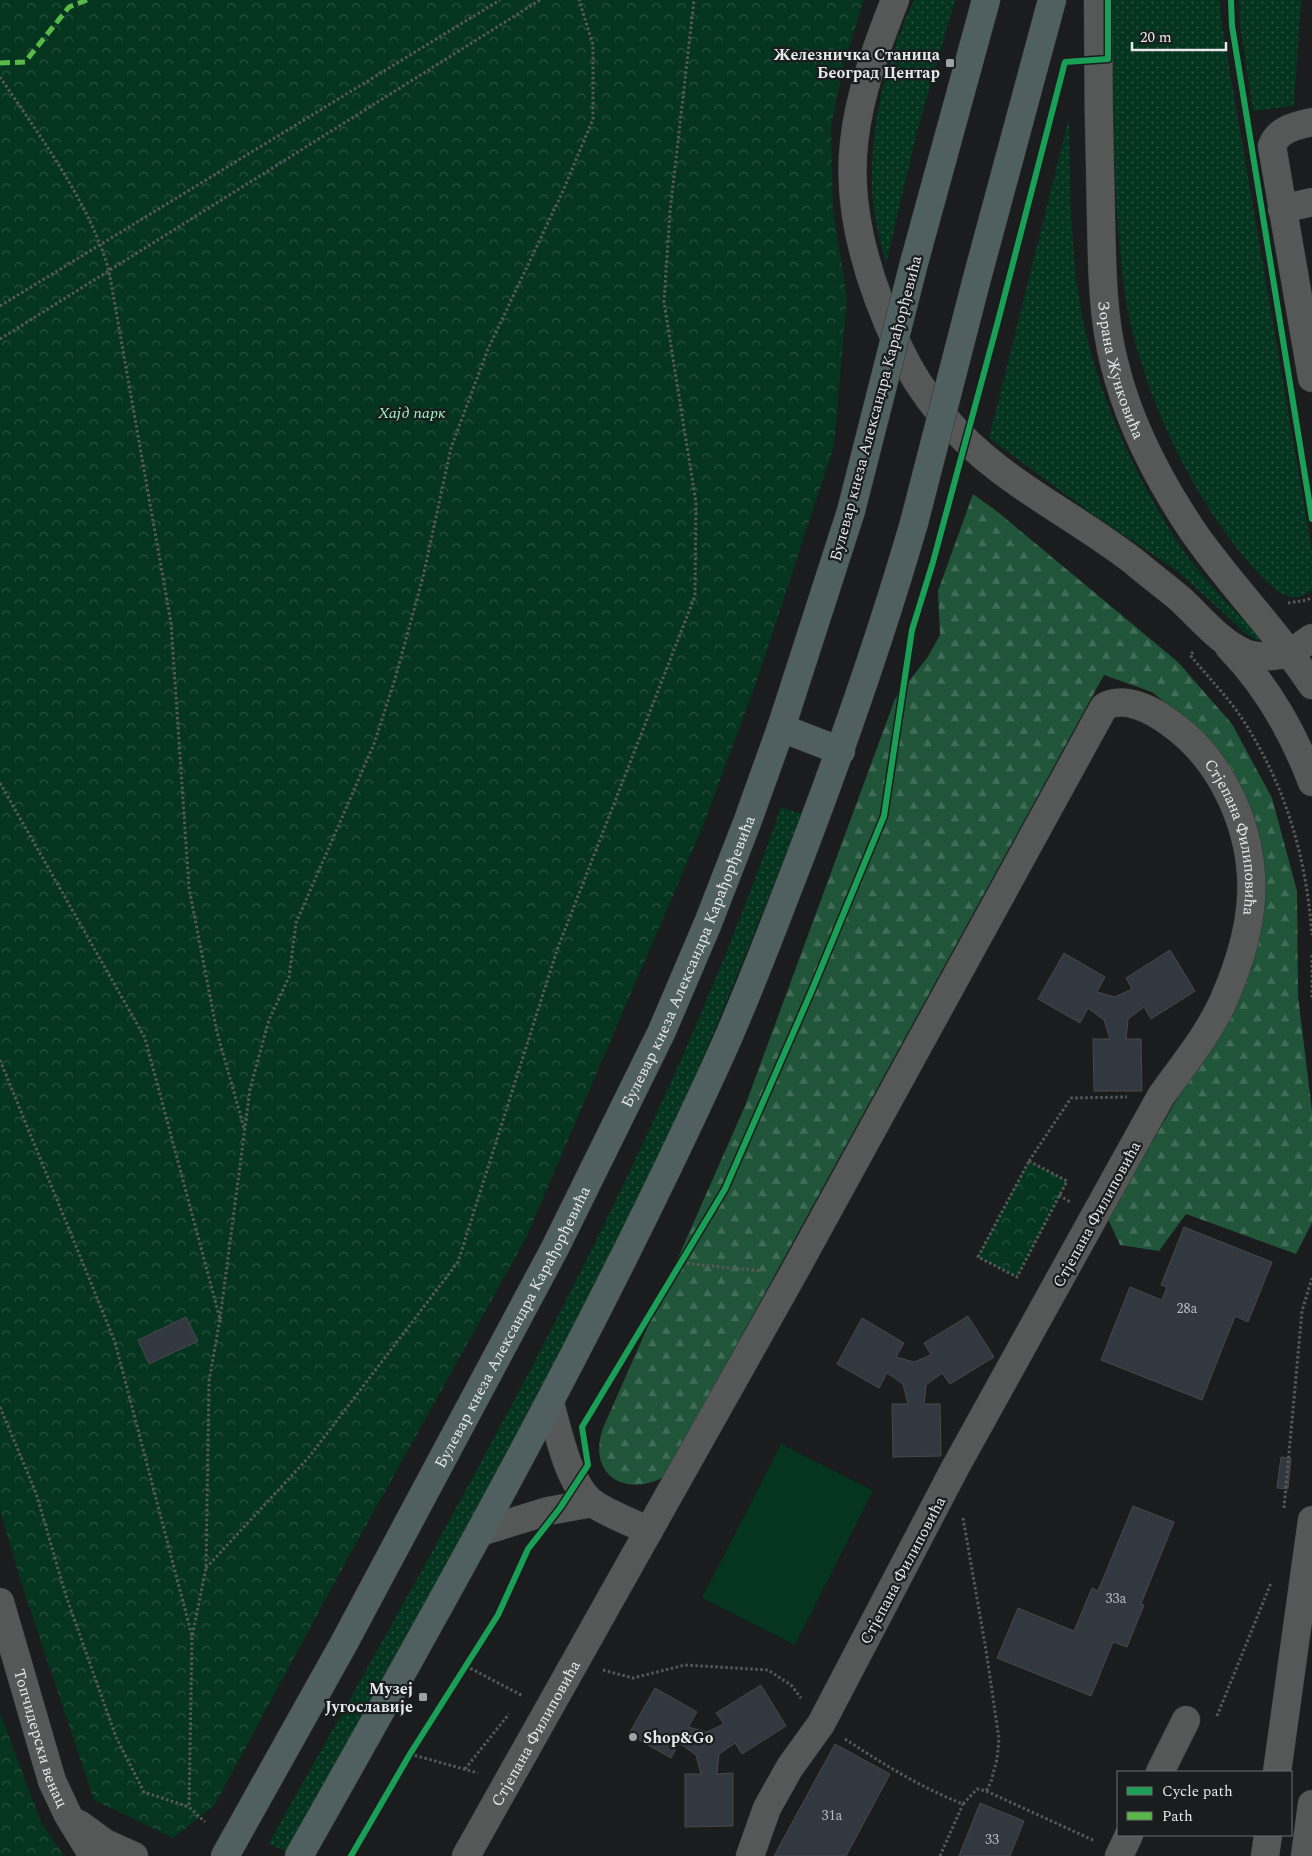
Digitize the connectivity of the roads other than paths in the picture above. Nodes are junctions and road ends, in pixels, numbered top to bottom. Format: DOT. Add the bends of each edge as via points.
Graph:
graph roads {
  1 [pos="895,0"];
  2 [pos="986,0"];
  3 [pos="1052,0"];
  4 [pos="1098,0"];
  5 [pos="1312,122"];
  6 [pos="1312,202"];
  7 [pos="1282,209"];
  8 [pos="1312,378"];
  9 [pos="1217,634"];
  10 [pos="1312,638"];
  11 [pos="1290,652"];
  12 [pos="1312,685"];
  13 [pos="780,728"];
  14 [pos="1289,732"];
  15 [pos="841,750"];
  16 [pos="1312,782"];
  17 [pos="550,1403"];
  18 [pos="593,1503"];
  19 [pos="1312,1520"];
  20 [pos="649,1531"];
  21 [pos="480,1532"];
  22 [pos="1,1611"];
  23 [pos="1186,1720"];
  24 [pos="1160,1771"];
  25 [pos="1277,1771"];
  26 [pos="1312,1804"];
  27 [pos="68,1815"];
  28 [pos="1268,1836"];
  29 [pos="223,1855"];
  30 [pos="92,1856"];
  31 [pos="134,1856"];
  32 [pos="299,1856"];
  33 [pos="466,1856"];
  34 [pos="750,1856"];
  35 [pos="1265,1856"];
  36 [pos="1305,1856"];
  1 -- 9 [label="street" via="863,95 854,144 853,177 854,204 864,251 899,350 938,411 998,469 1127,557 1179,598"];
  2 -- 13 [label="main road, Булевар кнеза Александра Карађорђевића, bridge" via="851,511"];
  3 -- 15 [label="main road, bridge" via="914,523 880,638"];
  4 -- 11 [label="street, Зорана Жунковића" via="1102,248 1114,363 1139,434 1192,529"];
  5 -- 7 [label="street" via="1279,134 1272,146"];
  6 -- 7 [label="street"];
  7 -- 8 [label="street"];
  9 -- 11 [label="street" via="1246,654 1258,656"];
  9 -- 14 [label="street" via="1260,683"];
  10 -- 11 [label="street"];
  11 -- 12 [label="street, Зорана Жунковића"];
  11 -- 14 [label="street" via="1279,690"];
  13 -- 15 [label="main road"];
  13 -- 29 [label="main road, Булевар кнеза Александра Карађорђевића" via="708,923 662,1031 564,1231 343,1645"];
  14 -- 16 [label="street"];
  15 -- 17 [label="main road" via="766,947 717,1062 613,1282"];
  17 -- 18 [label="street" via="565,1458"];
  17 -- 21 [label="main road"];
  18 -- 20 [label="street"];
  18 -- 21 [label="street" via="548,1511"];
  19 -- 25 [label="street"];
  20 -- 33 [label="street, Стјепана Филиповића"];
  20 -- 34 [label="street, Стјепана Филиповића" via="1104,707 1122,702 1167,720 1193,740 1216,767 1238,818 1248,858 1251,896 1250,917 1237,967 1224,999 1202,1038 1161,1096 955,1468 821,1724 790,1767 767,1808"];
  21 -- 32 [label="main road"];
  22 -- 27 [label="street, Топчидерски венац" via="52,1781"];
  23 -- 24 [label="street"];
  26 -- 36 [label="street"];
  27 -- 30 [label="street, Топчидерски венац"];
  27 -- 31 [label="street, Топчидерски венац" via="95,1837"];
  28 -- 35 [label="street"];
}
